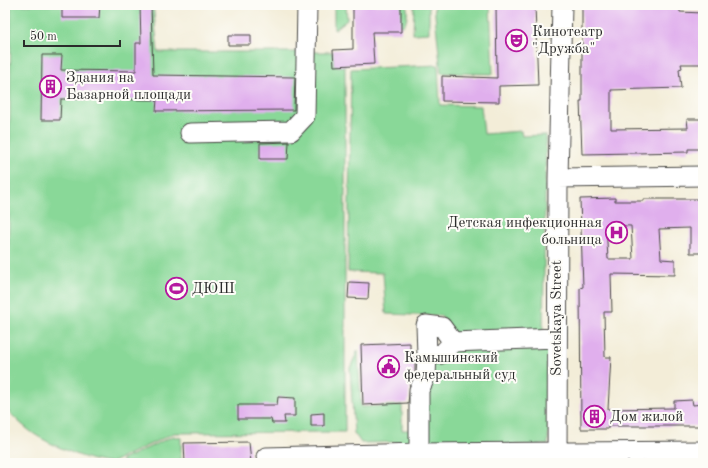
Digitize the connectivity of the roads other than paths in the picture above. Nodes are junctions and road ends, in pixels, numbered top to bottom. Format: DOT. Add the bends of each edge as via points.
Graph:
graph roads {
  1 [pos="307,5"];
  2 [pos="562,5"];
  3 [pos="190,133"];
  4 [pos="703,176"];
  5 [pos="558,178"];
  6 [pos="557,338"];
  7 [pos="453,342"];
  8 [pos="427,356"];
  9 [pos="703,451"];
  10 [pos="419,453"];
  11 [pos="266,457"];
  12 [pos="557,457"];
  1 -- 3 [label="street" via="305,116 291,131"];
  2 -- 5 [label="street, Sovetskaya Street"];
  4 -- 5 [label="street"];
  5 -- 6 [label="street, Sovetskaya Street"];
  6 -- 7 [label="street"];
  6 -- 12 [label="street, Sovetskaya Street"];
  7 -- 8 [label="street" via="442,354"];
  7 -- 8 [label="street" via="442,327 426,325"];
  8 -- 10 [label="street" via="426,376 419,390"];
  9 -- 12 [label="street"];
  10 -- 11 [label="street"];
  10 -- 12 [label="street"];
}
